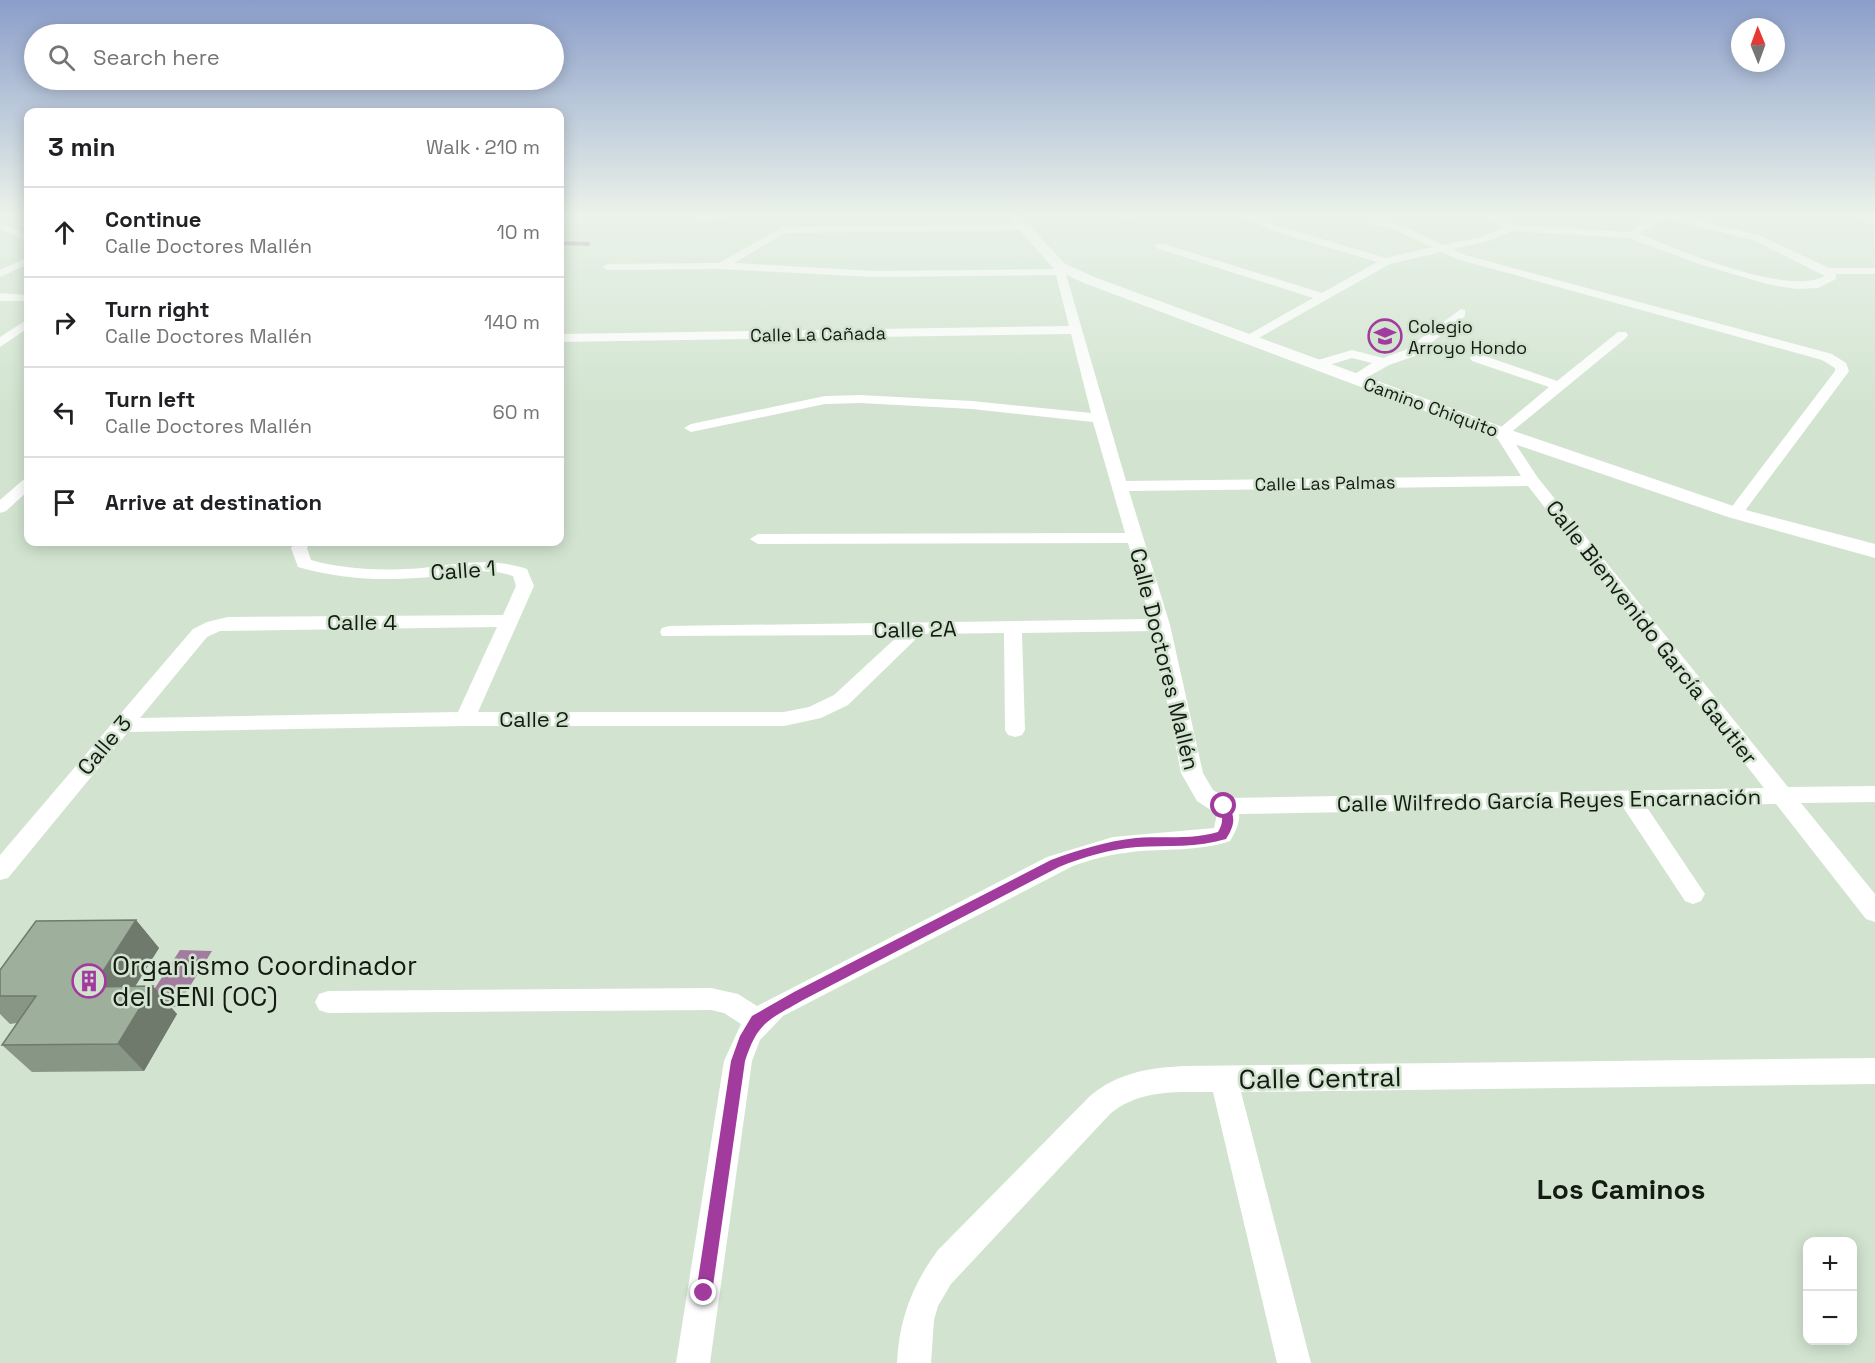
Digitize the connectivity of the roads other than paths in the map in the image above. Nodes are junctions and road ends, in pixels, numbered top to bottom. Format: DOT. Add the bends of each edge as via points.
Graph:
graph roads {
  1 [pos="1063,279"];
  2 [pos="1085,279"];
  3 [pos="1264,279"];
  4 [pos="1355,279"];
  5 [pos="1540,279"];
  6 [pos="1757,279"];
  7 [pos="1830,279"];
  8 [pos="1089,280"];
  9 [pos="1066,290"];
  10 [pos="0,297"];
  11 [pos="1323,297"];
  12 [pos="24,298"];
  13 [pos="1461,314"];
  14 [pos="24,325"];
  15 [pos="1076,330"];
  16 [pos="1622,335"];
  17 [pos="564,338"];
  18 [pos="1248,340"];
  19 [pos="0,343"];
  20 [pos="1477,358"];
  21 [pos="1384,362"];
  22 [pos="1316,365"];
  23 [pos="1354,379"];
  24 [pos="1559,386"];
  25 [pos="1099,418"];
  26 [pos="691,428"];
  27 [pos="1501,433"];
  28 [pos="1532,481"];
  29 [pos="1119,486"];
  30 [pos="24,487"];
  31 [pos="0,508"];
  32 [pos="1735,513"];
  33 [pos="1136,538"];
  34 [pos="758,539"];
  35 [pos="300,546"];
  36 [pos="1875,551"];
  37 [pos="510,621"];
  38 [pos="1161,625"];
  39 [pos="214,626"];
  40 [pos="1012,627"];
  41 [pos="916,629"];
  42 [pos="669,632"];
  43 [pos="465,719"];
  44 [pos="120,725"];
  45 [pos="1015,729"];
  46 [pos="1875,794"];
  47 [pos="1782,795"];
  48 [pos="1629,798"];
  49 [pos="1224,806"];
  50 [pos="0,871"];
  51 [pos="1693,894"];
  52 [pos="1875,912"];
  53 [pos="327,1002"];
  54 [pos="757,1020"];
  55 [pos="1875,1071"];
  56 [pos="1224,1079"];
  57 [pos="693,1363"];
  58 [pos="914,1363"];
  59 [pos="1294,1363"];
  1 -- 9 [label="street, Calle Doctores Mallén"];
  2 -- 8 [label="main road, Camino Chiquito"];
  3 -- 11 [label="street"];
  4 -- 11 [label="street"];
  5 -- 32 [label="street" via="1827,357 1841,366 1842,371"];
  6 -- 7 [label="street" via="1803,285 1825,283"];
  8 -- 9 [label="street"];
  8 -- 18 [label="main road, Camino Chiquito"];
  9 -- 15 [label="street, Calle Doctores Mallén"];
  10 -- 12 [label="street"];
  11 -- 18 [label="street"];
  13 -- 21 [label="street" via="1410,353"];
  14 -- 19 [label="street"];
  15 -- 17 [label="street, Calle La Cañada"];
  15 -- 25 [label="street, Calle Doctores Mallén"];
  16 -- 24 [label="street"];
  18 -- 22 [label="main road, Camino Chiquito"];
  20 -- 24 [label="street"];
  21 -- 22 [label="street" via="1352,354"];
  21 -- 23 [label="street"];
  22 -- 23 [label="main road, Camino Chiquito"];
  23 -- 27 [label="main road, Camino Chiquito"];
  24 -- 27 [label="street"];
  25 -- 26 [label="street" via="860,399 825,400"];
  25 -- 29 [label="street, Calle Doctores Mallén"];
  27 -- 28 [label="street, Calle Bienvenido García Gautier"];
  27 -- 32 [label="main road, Camino Chiquito"];
  28 -- 29 [label="street, Calle Las Palmas"];
  28 -- 47 [label="street, Calle Bienvenido García Gautier"];
  29 -- 33 [label="street, Calle Doctores Mallén"];
  30 -- 31 [label="street"];
  32 -- 36 [label="main road, Camino Chiquito"];
  33 -- 34 [label="street"];
  33 -- 38 [label="street, Calle Doctores Mallén"];
  35 -- 37 [label="street, Calle 1" via="304,562 328,571 417,573 477,566 508,567 521,573 525,586"];
  37 -- 39 [label="street, Calle 4"];
  37 -- 43 [label="street, Calle 1"];
  38 -- 40 [label="street, Calle 2A"];
  38 -- 49 [label="street, Calle Doctores Mallén" via="1192,773 1208,798"];
  39 -- 44 [label="street, Calle 3" via="200,633"];
  40 -- 41 [label="street, Calle 2A"];
  40 -- 45 [label="street"];
  41 -- 42 [label="street, Calle 2A"];
  41 -- 43 [label="street, Calle 2" via="841,700 814,713 784,719"];
  43 -- 44 [label="street, Calle 2"];
  44 -- 50 [label="street, Calle 3"];
  46 -- 47 [label="street, Calle Wilfredo García Reyes Encarnación"];
  47 -- 48 [label="street, Calle Wilfredo García Reyes Encarnación"];
  47 -- 52 [label="street, Calle Bienvenido García Gautier"];
  48 -- 49 [label="street, Calle Wilfredo García Reyes Encarnación"];
  48 -- 51 [label="street"];
  49 -- 54 [label="street" via="1228,825 1222,836 1201,842 1134,843 1070,857"];
  53 -- 54 [label="street" via="711,999 729,1002"];
  54 -- 57 [label="street" via="738,1061"];
  55 -- 56 [label="street, Calle Central"];
  56 -- 58 [label="street, Calle Central" via="1135,1085 1115,1092 1100,1105 930,1285 918,1316"];
  56 -- 59 [label="street"];
}
